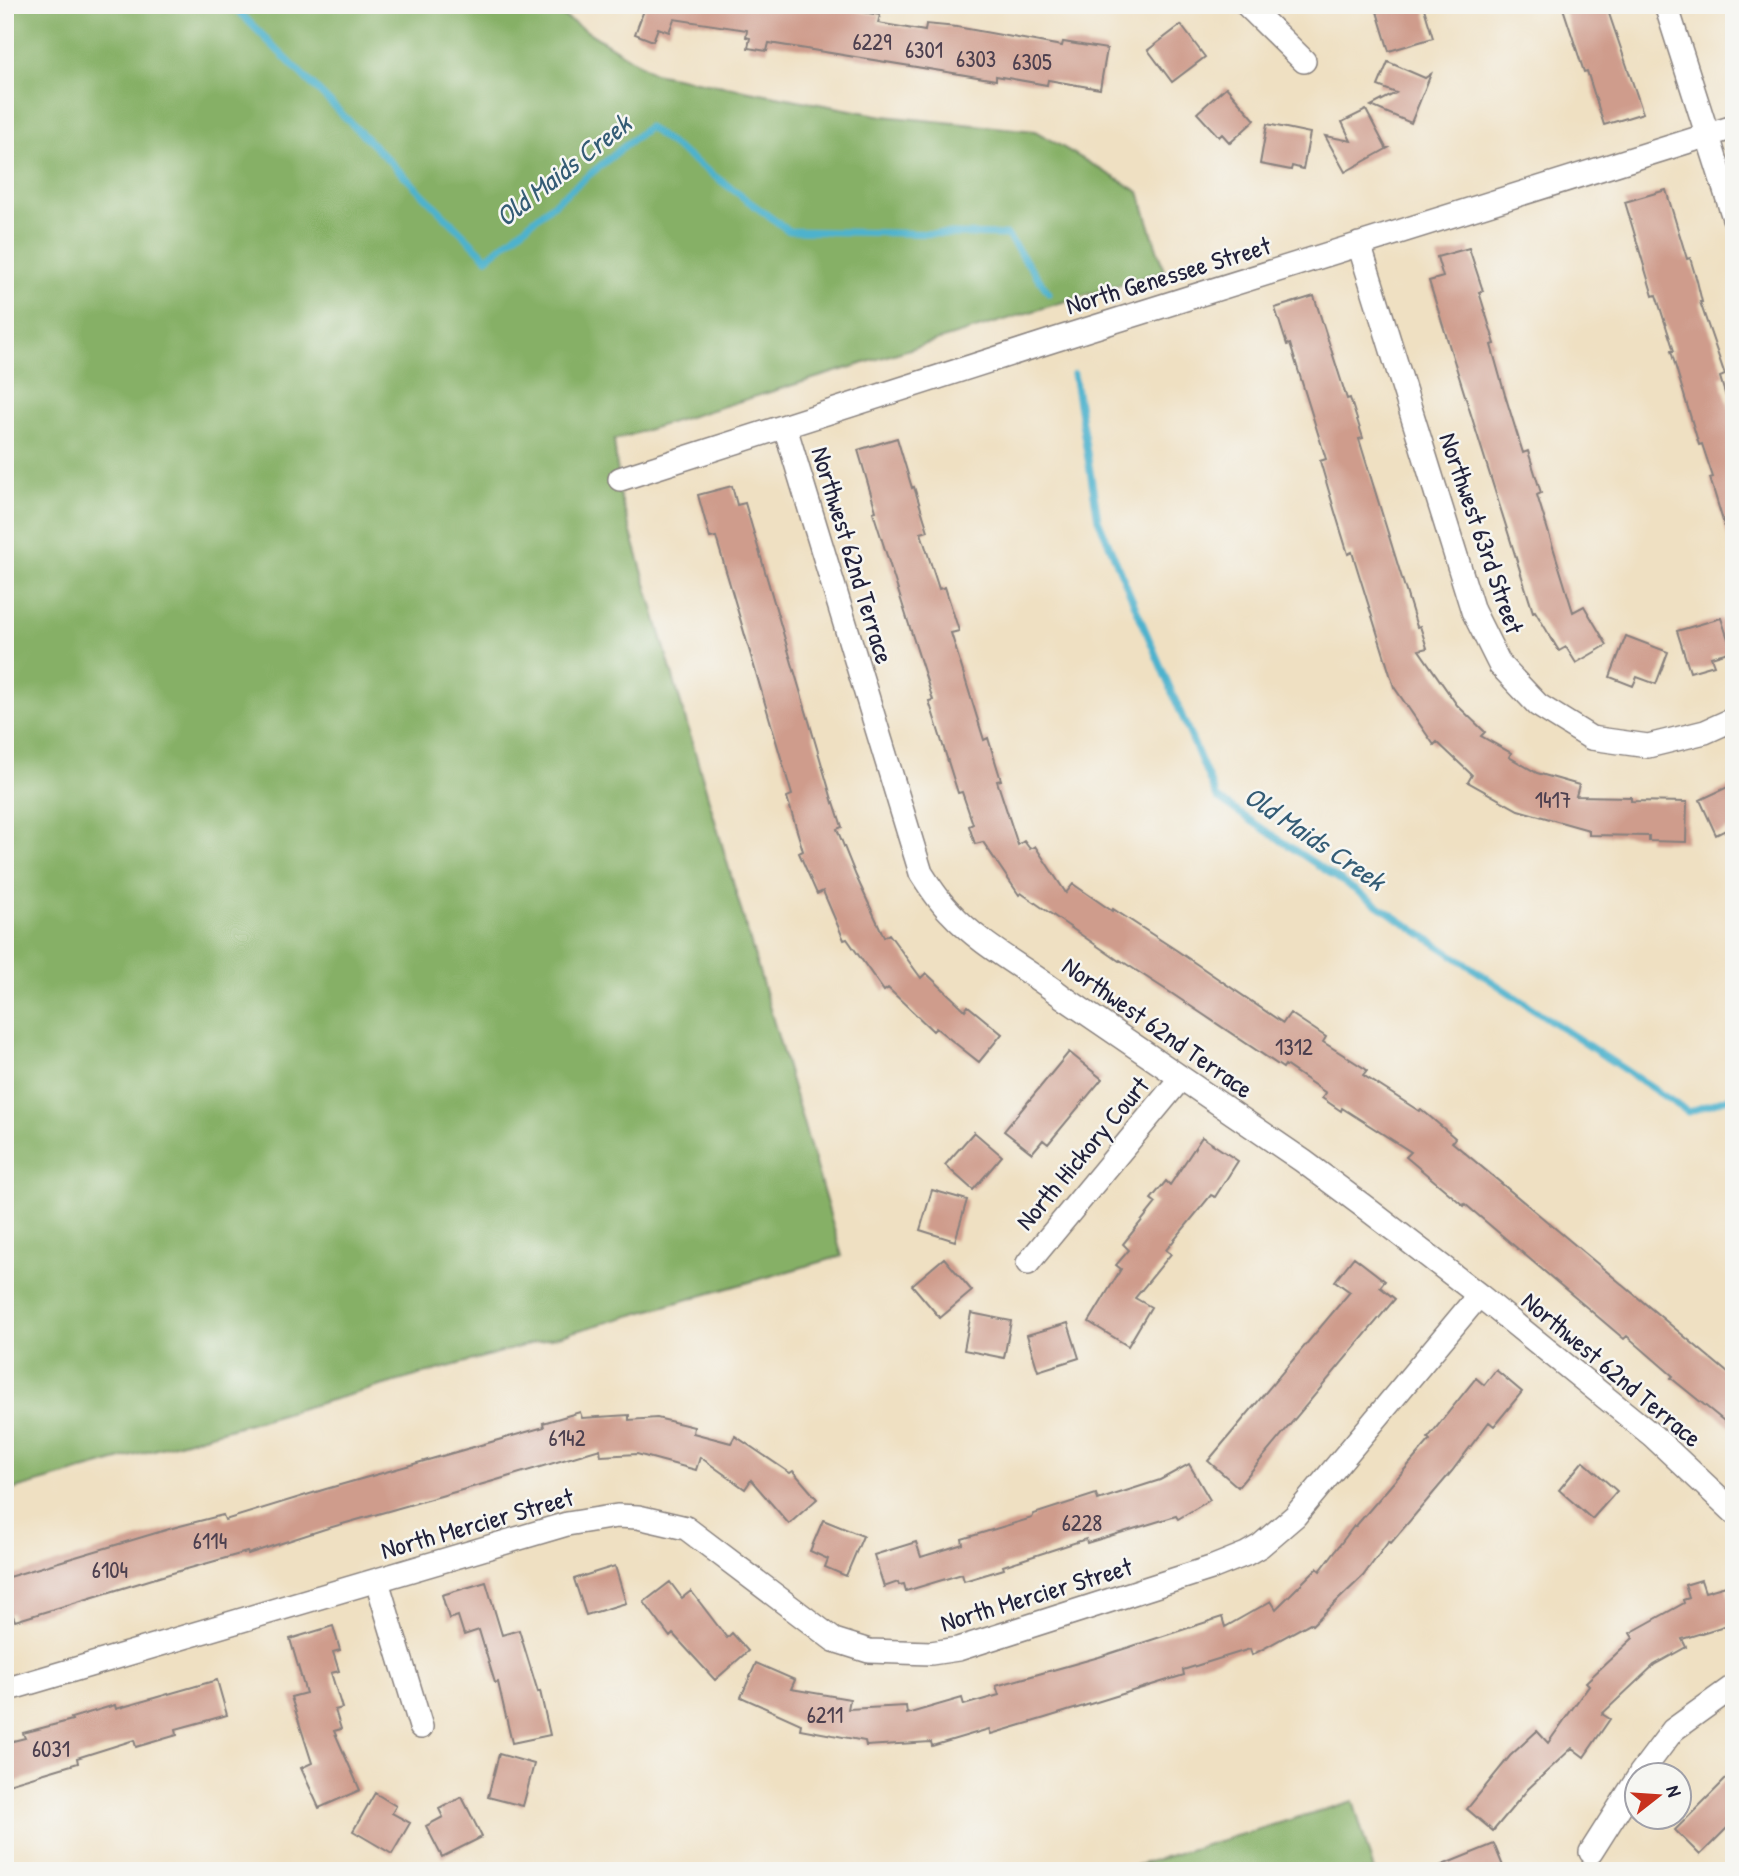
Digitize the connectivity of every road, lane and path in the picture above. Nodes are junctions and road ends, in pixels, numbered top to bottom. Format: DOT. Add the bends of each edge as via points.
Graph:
graph roads {
  1 [pos="1247,5"];
  2 [pos="1666,5"];
  3 [pos="1304,61"];
  4 [pos="1734,127"];
  5 [pos="1707,134"];
  6 [pos="1734,218"];
  7 [pos="1359,244"];
  8 [pos="785,427"];
  9 [pos="620,479"];
  10 [pos="1734,719"];
  11 [pos="1181,1078"];
  12 [pos="1028,1263"];
  13 [pos="1479,1295"];
  14 [pos="1734,1512"];
  15 [pos="377,1581"];
  16 [pos="1734,1686"];
  17 [pos="5,1690"];
  18 [pos="421,1727"];
  19 [pos="1651,1760"];
  20 [pos="1624,1800"];
  21 [pos="1591,1852"];
  1 -- 3 [label="street"];
  2 -- 5 [label="street"];
  4 -- 5 [label="street, North Genessee Street"];
  5 -- 6 [label="street"];
  5 -- 7 [label="street, North Genessee Street"];
  7 -- 8 [label="street, North Genessee Street"];
  7 -- 10 [label="street, Northwest 63rd Street" via="1474,611 1500,666 1538,705 1591,738 1648,746 1705,732"];
  8 -- 9 [label="street, North Genessee Street"];
  8 -- 11 [label="street, Northwest 62nd Terrace" via="921,873 951,914 978,937"];
  11 -- 12 [label="street, North Hickory Court"];
  11 -- 13 [label="street, Northwest 62nd Terrace" via="1303,1161"];
  13 -- 14 [label="street, Northwest 62nd Terrace" via="1653,1436"];
  13 -- 15 [label="street, North Mercier Street" via="1295,1516 1260,1546 1211,1568 958,1649 869,1651 834,1640 686,1528 638,1517 568,1524"];
  15 -- 17 [label="street, North Mercier Street"];
  15 -- 18 [label="street"];
  16 -- 19 [label="street" via="1673,1730"];
  20 -- 21 [label="street"];
}
